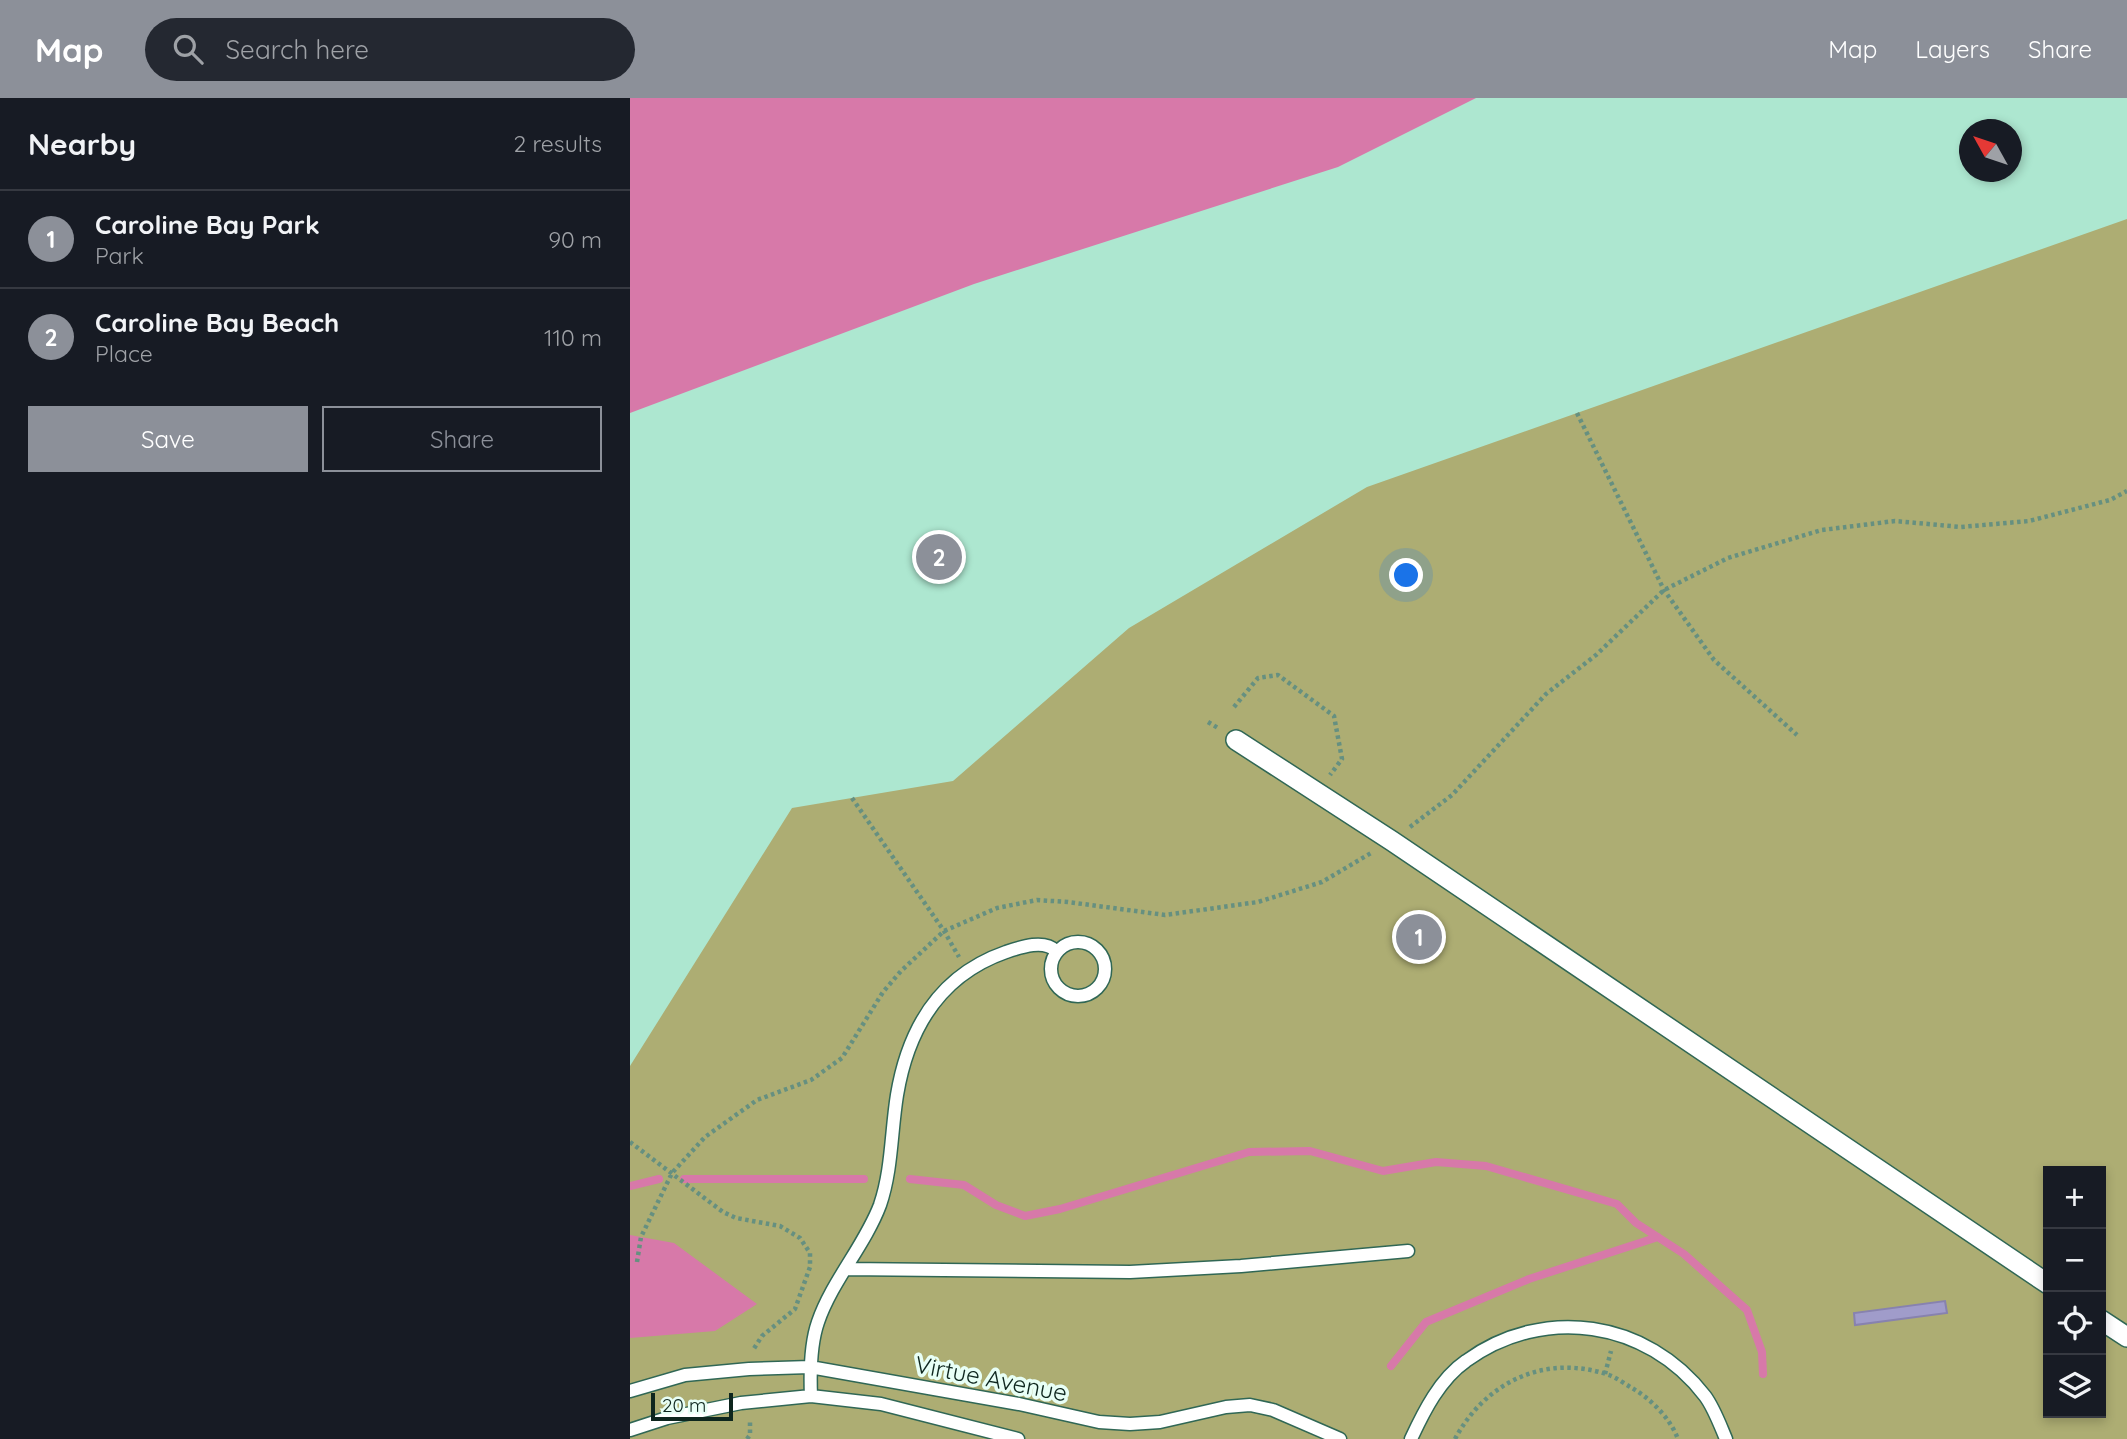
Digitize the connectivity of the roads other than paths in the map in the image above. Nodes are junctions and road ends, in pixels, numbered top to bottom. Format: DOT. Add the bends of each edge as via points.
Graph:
graph roads {
  1 [pos="1236,740"];
  2 [pos="1056,951"];
  3 [pos="1408,1251"];
  4 [pos="845,1269"];
  5 [pos="2043,1281"];
  6 [pos="2106,1323"];
  7 [pos="2127,1337"];
  8 [pos="810,1367"];
  9 [pos="630,1391"];
  10 [pos="811,1396"];
  11 [pos="630,1430"];
  12 [pos="1017,1439"];
  13 [pos="1340,1439"];
  14 [pos="1411,1439"];
  15 [pos="1727,1439"];
  1 -- 5 [label="street"];
  2 -- 2 [label="lane" via="1071,942 1097,949 1105,974 1096,989 1079,996 1062,991 1052,977"];
  2 -- 4 [label="lane" via="1043,945 1023,946 966,970 937,998 917,1027 897,1095 886,1185"];
  3 -- 4 [label="lane" via="1130,1272"];
  4 -- 8 [label="lane" via="818,1322"];
  6 -- 7 [label="street"];
  8 -- 9 [label="lane, Virtue Avenue" via="685,1375"];
  8 -- 10 [label="lane"];
  8 -- 13 [label="lane, Virtue Avenue" via="1098,1422 1160,1422 1250,1405"];
  10 -- 11 [label="lane, Virtue Avenue" via="740,1403"];
  10 -- 12 [label="lane, Virtue Avenue" via="881,1404"];
  14 -- 15 [label="lane" via="1428,1402 1465,1362 1513,1335 1566,1326 1620,1334 1668,1358 1706,1396"];
}
